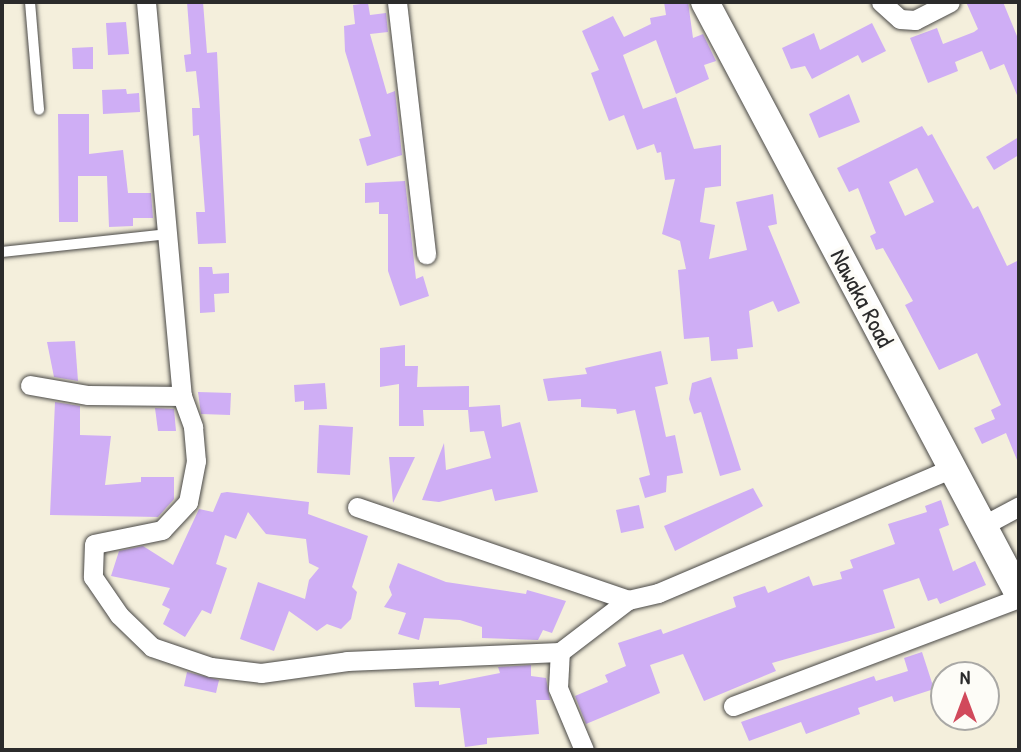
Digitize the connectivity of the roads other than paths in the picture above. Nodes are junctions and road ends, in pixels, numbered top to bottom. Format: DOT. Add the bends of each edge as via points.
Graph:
graph roads {
  1 [pos="30,2"];
  2 [pos="146,2"];
  3 [pos="397,2"];
  4 [pos="705,2"];
  5 [pos="881,2"];
  6 [pos="950,2"];
  7 [pos="39,110"];
  8 [pos="167,234"];
  9 [pos="2,252"];
  10 [pos="426,254"];
  11 [pos="30,385"];
  12 [pos="183,396"];
  13 [pos="953,468"];
  14 [pos="1019,506"];
  15 [pos="357,507"];
  16 [pos="984,525"];
  17 [pos="1019,596"];
  18 [pos="628,600"];
  19 [pos="560,652"];
  20 [pos="733,706"];
  21 [pos="584,750"];
  1 -- 7 [label="lane"];
  2 -- 8 [label="street"];
  3 -- 10 [label="street"];
  4 -- 13 [label="street, Nawaka Road"];
  5 -- 6 [label="street" via="900,19 915,20"];
  8 -- 9 [label="lane"];
  8 -- 12 [label="street"];
  11 -- 12 [label="street" via="88,395"];
  12 -- 19 [label="street" via="193,427 196,461 188,502 162,530 122,535 94,544 91,551 93,577 119,615 152,648 211,667 261,673 347,661"];
  13 -- 16 [label="street, Nawaka Road"];
  13 -- 18 [label="street" via="658,593"];
  14 -- 16 [label="street"];
  15 -- 18 [label="street"];
  16 -- 17 [label="street, Nawaka Road"];
  17 -- 20 [label="street"];
  18 -- 19 [label="street"];
  19 -- 21 [label="street" via="558,688"];
}
